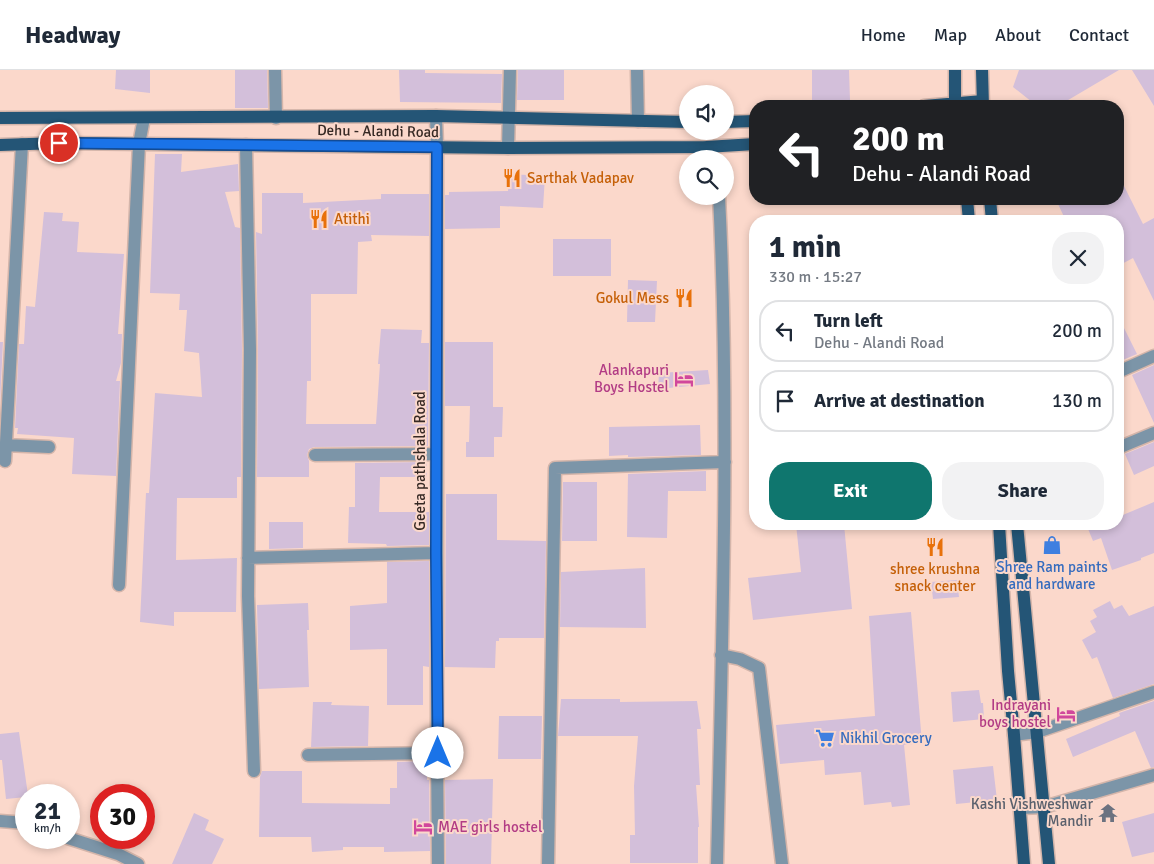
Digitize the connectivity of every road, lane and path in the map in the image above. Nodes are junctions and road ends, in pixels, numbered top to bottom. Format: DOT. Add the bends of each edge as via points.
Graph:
graph roads {
  1 [pos="276,70"];
  2 [pos="510,70"];
  3 [pos="637,70"];
  4 [pos="956,70"];
  5 [pos="982,70"];
  6 [pos="955,100"];
  7 [pos="983,100"];
  8 [pos="436,116"];
  9 [pos="0,118"];
  10 [pos="144,118"];
  11 [pos="276,118"];
  12 [pos="509,119"];
  13 [pos="638,121"];
  14 [pos="749,121"];
  15 [pos="679,122"];
  16 [pos="734,122"];
  17 [pos="22,144"];
  18 [pos="139,144"];
  19 [pos="0,145"];
  20 [pos="246,145"];
  21 [pos="749,145"];
  22 [pos="437,147"];
  23 [pos="508,148"];
  24 [pos="723,150"];
  25 [pos="679,152"];
  26 [pos="719,205"];
  27 [pos="1154,356"];
  28 [pos="1124,369"];
  29 [pos="1154,433"];
  30 [pos="5,445"];
  31 [pos="1124,446"];
  32 [pos="49,447"];
  33 [pos="436,454"];
  34 [pos="316,455"];
  35 [pos="4,461"];
  36 [pos="725,462"];
  37 [pos="999,530"];
  38 [pos="1019,530"];
  39 [pos="436,553"];
  40 [pos="248,558"];
  41 [pos="119,585"];
  42 [pos="721,654"];
  43 [pos="1031,670"];
  44 [pos="1008,671"];
  45 [pos="1154,692"];
  46 [pos="1037,732"];
  47 [pos="1014,735"];
  48 [pos="438,753"];
  49 [pos="308,755"];
  50 [pos="254,771"];
  51 [pos="1154,775"];
  52 [pos="1044,807"];
  53 [pos="1020,808"];
  54 [pos="0,821"];
  55 [pos="15,822"];
  56 [pos="80,842"];
  57 [pos="138,864"];
  58 [pos="438,864"];
  59 [pos="548,864"];
  60 [pos="717,864"];
  61 [pos="782,864"];
  62 [pos="1024,864"];
  63 [pos="1049,864"];
  1 -- 11 [label="street"];
  2 -- 12 [label="street"];
  3 -- 13 [label="street"];
  4 -- 6 [label="main road"];
  5 -- 7 [label="main road"];
  8 -- 11 [label="main road, Dehu - Alandi Road"];
  8 -- 12 [label="main road, Dehu - Alandi Road"];
  8 -- 22 [label="street, Geeta pathshala Road"];
  9 -- 10 [label="main road, Dehu - Alandi Road"];
  10 -- 11 [label="main road, Dehu - Alandi Road"];
  10 -- 18 [label="street"];
  12 -- 13 [label="main road, Dehu - Alandi Road"];
  12 -- 23 [label="street"];
  13 -- 15 [label="main road, Dehu - Alandi Road"];
  14 -- 16 [label="main road"];
  17 -- 18 [label="main road, Dehu - Alandi Road"];
  17 -- 19 [label="main road, Dehu - Alandi Road"];
  17 -- 30 [label="street"];
  18 -- 20 [label="main road, Dehu - Alandi Road"];
  18 -- 41 [label="street"];
  20 -- 22 [label="main road, Dehu - Alandi Road"];
  20 -- 40 [label="street" via="250,350"];
  21 -- 24 [label="main road, Dehu - Alandi Road"];
  22 -- 23 [label="main road, Dehu - Alandi Road"];
  22 -- 33 [label="street, Geeta pathshala Road"];
  23 -- 25 [label="main road, Dehu - Alandi Road"];
  26 -- 36 [label="street" via="725,346"];
  27 -- 28 [label="street"];
  29 -- 31 [label="street"];
  30 -- 32 [label="street"];
  30 -- 35 [label="street"];
  33 -- 34 [label="street"];
  33 -- 39 [label="street, Geeta pathshala Road"];
  36 -- 42 [label="street"];
  36 -- 59 [label="street" via="555,468"];
  37 -- 44 [label="main road"];
  38 -- 43 [label="main road"];
  39 -- 40 [label="street"];
  39 -- 48 [label="street, Geeta pathshala Road"];
  40 -- 50 [label="street"];
  42 -- 60 [label="street"];
  42 -- 61 [label="street" via="759,668"];
  43 -- 44 [label="main road"];
  43 -- 46 [label="main road"];
  44 -- 47 [label="main road"];
  45 -- 46 [label="street"];
  46 -- 47 [label="street"];
  46 -- 52 [label="main road"];
  47 -- 53 [label="main road"];
  48 -- 49 [label="street"];
  48 -- 58 [label="street, Geeta pathshala Road"];
  51 -- 52 [label="street"];
  52 -- 53 [label="street"];
  52 -- 63 [label="main road"];
  53 -- 62 [label="main road"];
  54 -- 55 [label="street"];
  56 -- 57 [label="street"];
}
